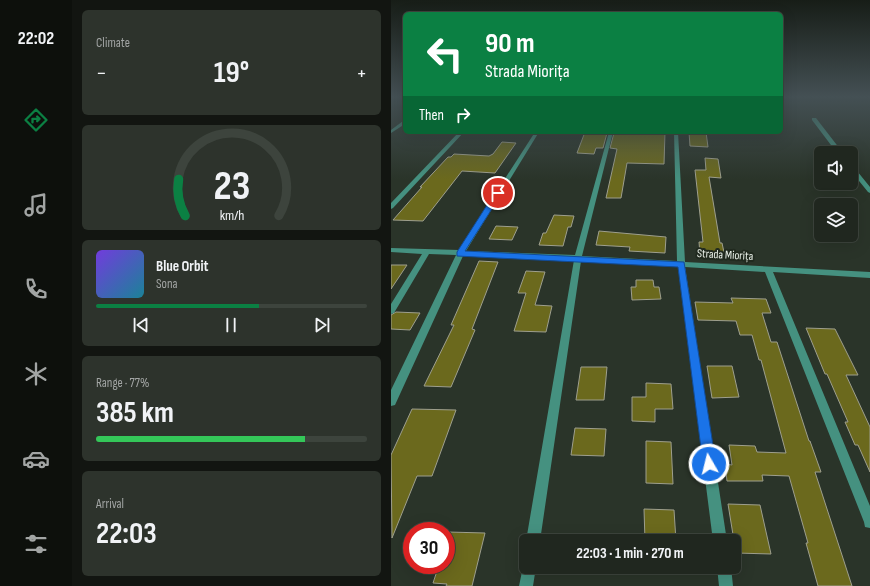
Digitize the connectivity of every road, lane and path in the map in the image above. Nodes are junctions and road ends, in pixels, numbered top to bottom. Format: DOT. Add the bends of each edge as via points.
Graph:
graph roads {
  1 [pos="402,124"];
  2 [pos="818,124"];
  3 [pos="391,132"];
  4 [pos="460,134"];
  5 [pos="536,134"];
  6 [pos="610,134"];
  7 [pos="676,134"];
  8 [pos="835,146"];
  9 [pos="858,175"];
  10 [pos="870,191"];
  11 [pos="391,207"];
  12 [pos="391,250"];
  13 [pos="427,252"];
  14 [pos="459,254"];
  15 [pos="578,258"];
  16 [pos="681,264"];
  17 [pos="768,269"];
  18 [pos="870,275"];
  19 [pos="391,311"];
  20 [pos="391,401"];
  21 [pos="870,522"];
  22 [pos="534,534"];
  23 [pos="719,534"];
  24 [pos="528,574"];
  25 [pos="725,574"];
  26 [pos="526,586"];
  27 [pos="726,586"];
  1 -- 3 [label="street"];
  2 -- 8 [label="street"];
  4 -- 11 [label="street"];
  5 -- 14 [label="street"];
  6 -- 15 [label="street"];
  7 -- 16 [label="street"];
  9 -- 10 [label="street"];
  12 -- 13 [label="street, Strada Miorița"];
  13 -- 14 [label="street, Strada Miorița"];
  13 -- 19 [label="street"];
  14 -- 15 [label="street, Strada Miorița"];
  14 -- 20 [label="street"];
  15 -- 16 [label="street, Strada Miorița"];
  15 -- 22 [label="street"];
  16 -- 17 [label="street, Strada Miorița"];
  16 -- 23 [label="street"];
  17 -- 18 [label="street, Strada Miorița"];
  17 -- 21 [label="street"];
  24 -- 26 [label="street"];
  25 -- 27 [label="street"];
}
